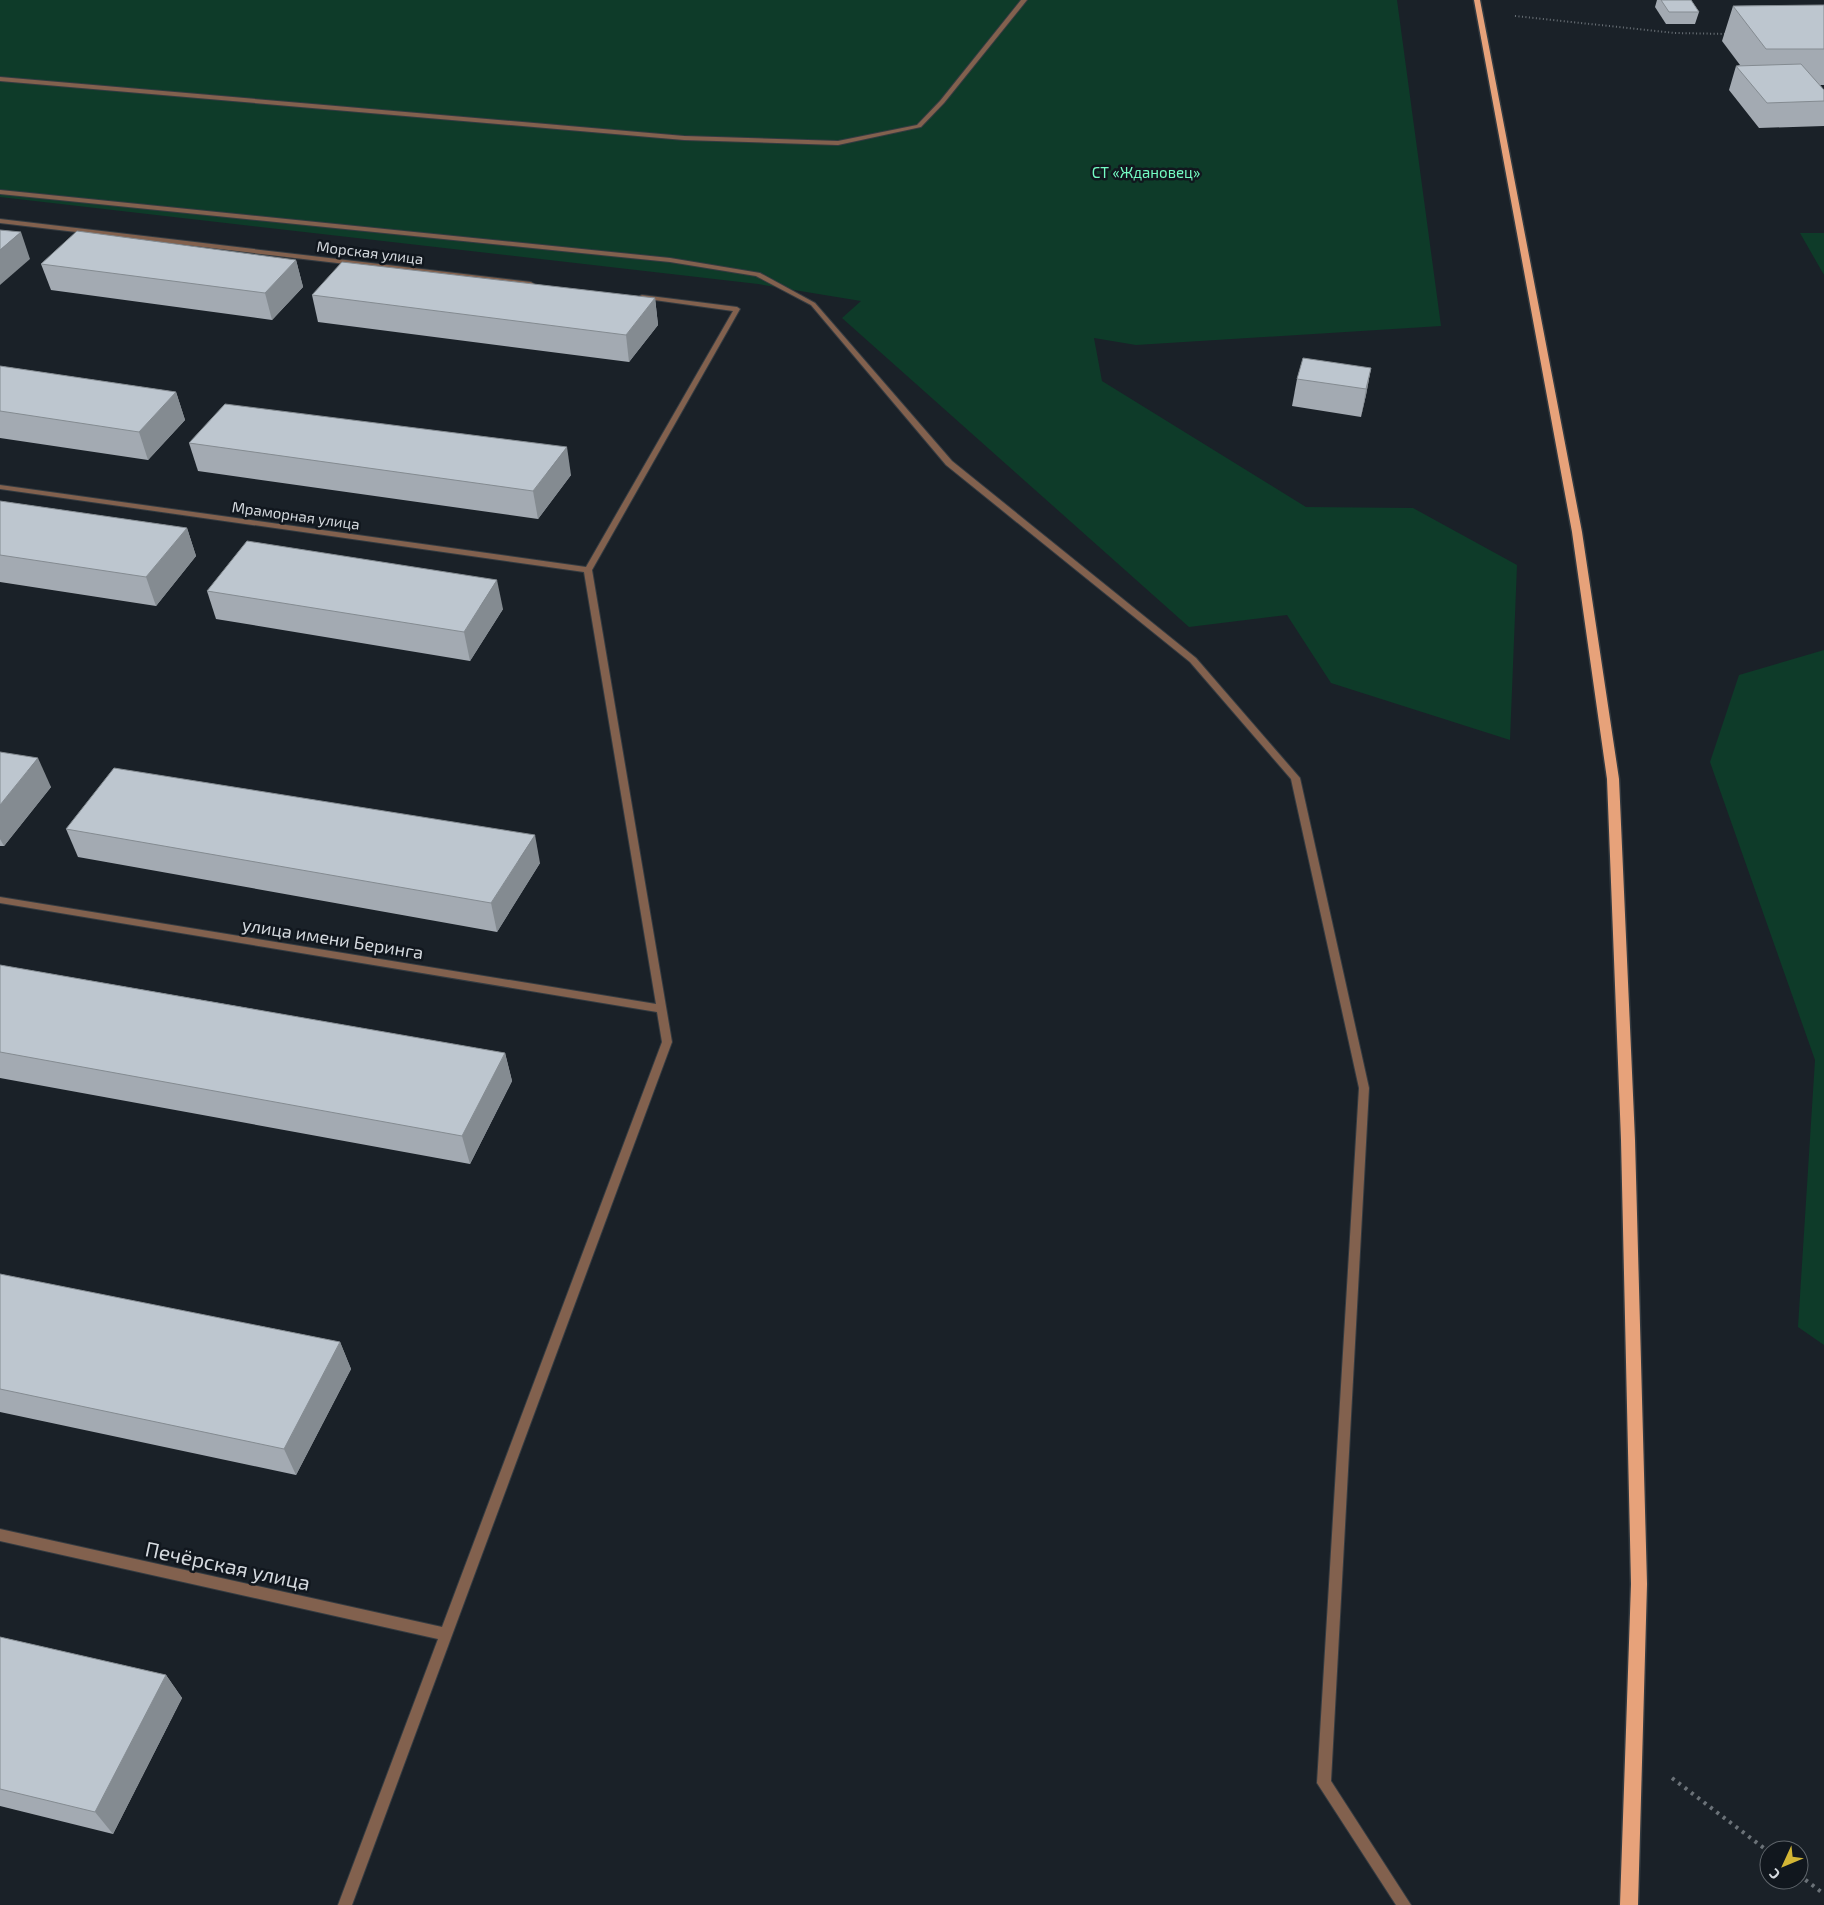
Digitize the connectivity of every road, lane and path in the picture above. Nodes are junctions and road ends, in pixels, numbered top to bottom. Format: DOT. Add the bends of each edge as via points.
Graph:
graph roads {
  1 [pos="1024,0"];
  2 [pos="1478,6"];
  3 [pos="1734,34"];
  4 [pos="0,79"];
  5 [pos="0,192"];
  6 [pos="0,221"];
  7 [pos="540,285"];
  8 [pos="629,296"];
  9 [pos="0,486"];
  10 [pos="588,570"];
  11 [pos="0,900"];
  12 [pos="661,1009"];
  13 [pos="0,1535"];
  14 [pos="446,1634"];
  15 [pos="1634,1749"];
  16 [pos="1759,1844"];
  17 [pos="1809,1883"];
  18 [pos="1824,1894"];
  19 [pos="345,1905"];
  20 [pos="1404,1905"];
  21 [pos="1629,1905"];
  1 -- 4 [label="street" via="919,126 838,143 684,138"];
  2 -- 3 [label="path" via="1675,33"];
  2 -- 15 [label="main road" via="1577,532 1613,779 1628,1140 1639,1584"];
  5 -- 20 [label="street" via="660,259 758,274 813,304 949,463 1193,660 1295,778 1364,1088 1324,1783"];
  6 -- 7 [label="street, Морская улица"];
  8 -- 10 [label="street" via="737,309"];
  9 -- 10 [label="street, Мраморная улица"];
  10 -- 12 [label="street"];
  11 -- 12 [label="street, улица имени Беринга"];
  12 -- 14 [label="street" via="667,1042"];
  13 -- 14 [label="street, Печёрская улица"];
  14 -- 19 [label="street"];
  15 -- 16 [label="path"];
  15 -- 21 [label="main road"];
  17 -- 18 [label="path"];
}
